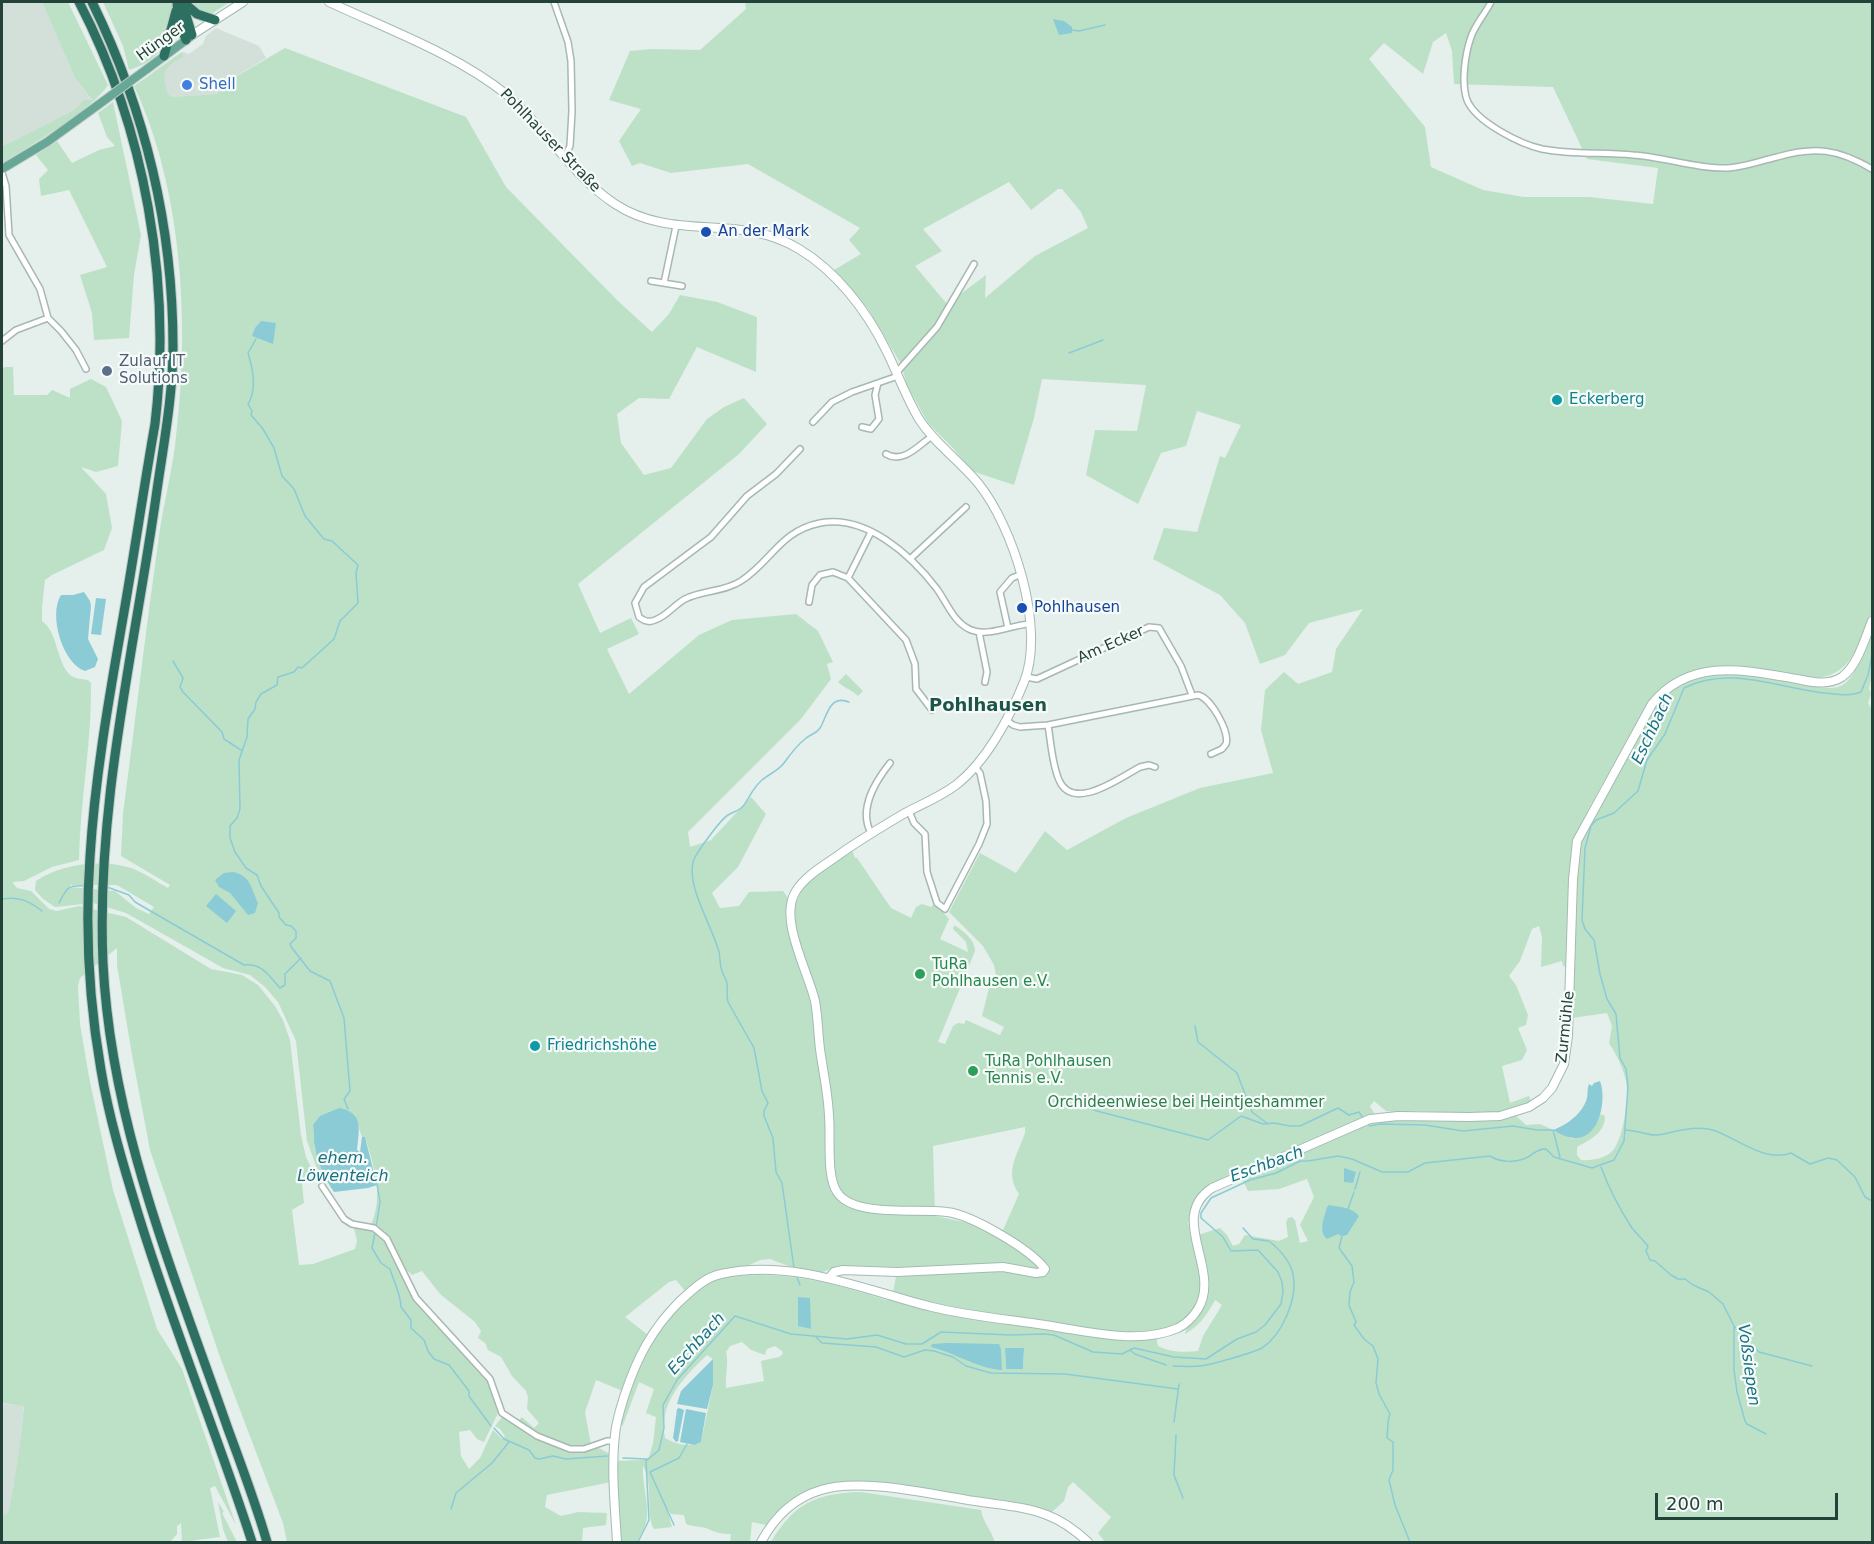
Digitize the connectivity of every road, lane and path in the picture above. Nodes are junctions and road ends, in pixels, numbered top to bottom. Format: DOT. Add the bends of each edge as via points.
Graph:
graph roads {
  1 [pos="79,2"];
  2 [pos="92,2"];
  3 [pos="182,2"];
  4 [pos="243,2"];
  5 [pos="329,2"];
  6 [pos="554,2"];
  7 [pos="1491,2"];
  8 [pos="177,6"];
  9 [pos="215,20"];
  10 [pos="189,38"];
  11 [pos="164,56"];
  12 [pos="564,158"];
  13 [pos="1872,169"];
  14 [pos="2,171"];
  15 [pos="676,226"];
  16 [pos="974,264"];
  17 [pos="651,281"];
  18 [pos="664,283"];
  19 [pos="682,286"];
  20 [pos="48,318"];
  21 [pos="2,341"];
  22 [pos="86,369"];
  23 [pos="897,374"];
  24 [pos="878,383"];
  25 [pos="813,422"];
  26 [pos="862,427"];
  27 [pos="932,436"];
  28 [pos="800,449"];
  29 [pos="886,454"];
  30 [pos="966,507"];
  31 [pos="944,528"];
  32 [pos="872,532"];
  33 [pos="950,535"];
  34 [pos="910,560"];
  35 [pos="1022,574"];
  36 [pos="848,578"];
  37 [pos="808,602"];
  38 [pos="1872,621"];
  39 [pos="1029,624"];
  40 [pos="1008,628"];
  41 [pos="979,632"];
  42 [pos="1026,677"];
  43 [pos="985,682"];
  44 [pos="1192,696"];
  45 [pos="932,710"];
  46 [pos="1006,720"];
  47 [pos="1048,725"];
  48 [pos="1211,754"];
  49 [pos="890,763"];
  50 [pos="975,767"];
  51 [pos="1155,767"];
  52 [pos="909,811"];
  53 [pos="871,833"];
  54 [pos="322,1186"];
  55 [pos="829,1278"];
  56 [pos="614,1441"];
  57 [pos="252,1542"];
  58 [pos="267,1542"];
  59 [pos="617,1542"];
  60 [pos="761,1542"];
  61 [pos="1088,1542"];
  1 -- 57 [label="highway" via="107,62 136,149 157,270 161,332 155,424 94,798 89,883 90,978 101,1074 122,1163"];
  2 -- 58 [label="highway" via="117,56 148,148 169,254 173,327 172,381 164,447 108,810 103,884 108,1022 136,1160"];
  3 -- 9 [label="highway" via="197,14"];
  3 -- 10 [label="highway"];
  4 -- 9 [label="main road, Hünger"];
  5 -- 12 [label="main road, Pohlhauser Straße" via="443,55 488,81 526,114"];
  6 -- 12 [label="street" via="571,61 570,146"];
  7 -- 13 [label="street" via="1470,39 1466,98 1483,118 1522,143 1551,150 1633,155 1725,168 1802,150 1818,150"];
  8 -- 10 [label="highway"];
  8 -- 11 [label="highway"];
  9 -- 10 [label="main road, Hünger"];
  10 -- 11 [label="main road, Hünger"];
  11 -- 14 [label="main road, Hünger, bridge"];
  12 -- 15 [label="main road, Pohlhauser Straße" via="591,187 629,213"];
  14 -- 20 [label="street" via="9,235 40,289"];
  15 -- 18 [label="street"];
  15 -- 23 [label="main road, Pohlhauser Straße" via="738,228 796,247 820,265 864,313"];
  16 -- 23 [label="street" via="937,327"];
  17 -- 18 [label="street"];
  18 -- 19 [label="street"];
  20 -- 21 [label="street" via="16,330"];
  20 -- 22 [label="street" via="76,350"];
  23 -- 24 [label="street"];
  23 -- 27 [label="main road, Pohlhauser Straße"];
  24 -- 25 [label="street" via="832,402"];
  24 -- 26 [label="street" via="875,395 879,419 871,429"];
  27 -- 29 [label="street" via="905,456"];
  27 -- 35 [label="main road, Pohlhauser Straße" via="986,494 1009,536"];
  28 -- 32 [label="street" via="747,496 711,537 644,587 635,603 639,617 656,620 686,598 735,585 787,537 805,527 845,522"];
  30 -- 31 [label="street"];
  31 -- 33 [label="street"];
  31 -- 34 [label="street"];
  32 -- 34 [label="street"];
  32 -- 36 [label="street"];
  34 -- 41 [label="street" via="937,588 957,620"];
  35 -- 39 [label="main road, Pohlhauser Straße"];
  35 -- 40 [label="street" via="1012,578 1000,592"];
  36 -- 37 [label="street" via="833,572 820,575 812,585"];
  36 -- 45 [label="street" via="906,640 915,664 916,689"];
  38 -- 55 [label="main road, Zurmühle" via="1851,667 1834,680 1816,682 1742,670 1716,670 1682,679 1659,696 1642,720 1577,841 1568,1044 1556,1083 1543,1098 1500,1116 1370,1119 1207,1191 1197,1203 1192,1219 1205,1274 1203,1296 1190,1320 1170,1331 1115,1335 963,1313"];
  39 -- 40 [label="street"];
  39 -- 42 [label="main road, Pohlhauser Straße" via="1030,660"];
  40 -- 41 [label="street"];
  41 -- 43 [label="street" via="987,672"];
  42 -- 44 [label="street, Am Ecker" via="1037,679 1155,627 1160,628 1170,645"];
  42 -- 46 [label="main road, Pohlhauser Straße"];
  44 -- 47 [label="street"];
  44 -- 48 [label="street" via="1203,696 1210,703 1227,734 1226,744"];
  46 -- 47 [label="street" via="1020,727"];
  46 -- 50 [label="main road, Pohlhauser Straße"];
  47 -- 51 [label="street" via="1060,783 1071,792 1086,795 1140,767"];
  49 -- 53 [label="street" via="869,799 866,818"];
  50 -- 52 [label="main road, Pohlhauser Straße" via="945,793"];
  50 -- 52 [label="street" via="986,801 987,824 945,909 935,897 927,872 925,834"];
  52 -- 53 [label="main road, Pohlhauser Straße"];
  53 -- 55 [label="main road, Pohlhauser Straße" via="797,888 790,911 815,1002 834,1187 844,1200 854,1204 952,1212 1015,1244 1045,1269 1036,1273 1003,1267 897,1272 843,1270"];
  54 -- 56 [label="street" via="344,1219 374,1228 387,1239 416,1298 490,1378 502,1413 557,1445 577,1450"];
  55 -- 56 [label="main road, Zurmühle" via="789,1271 753,1271 720,1274 700,1284 668,1314 645,1344 618,1416"];
  56 -- 59 [label="main road, Zurmühle"];
  60 -- 61 [label="main road" via="794,1503 821,1490 852,1485 1030,1510 1060,1521"];
}
